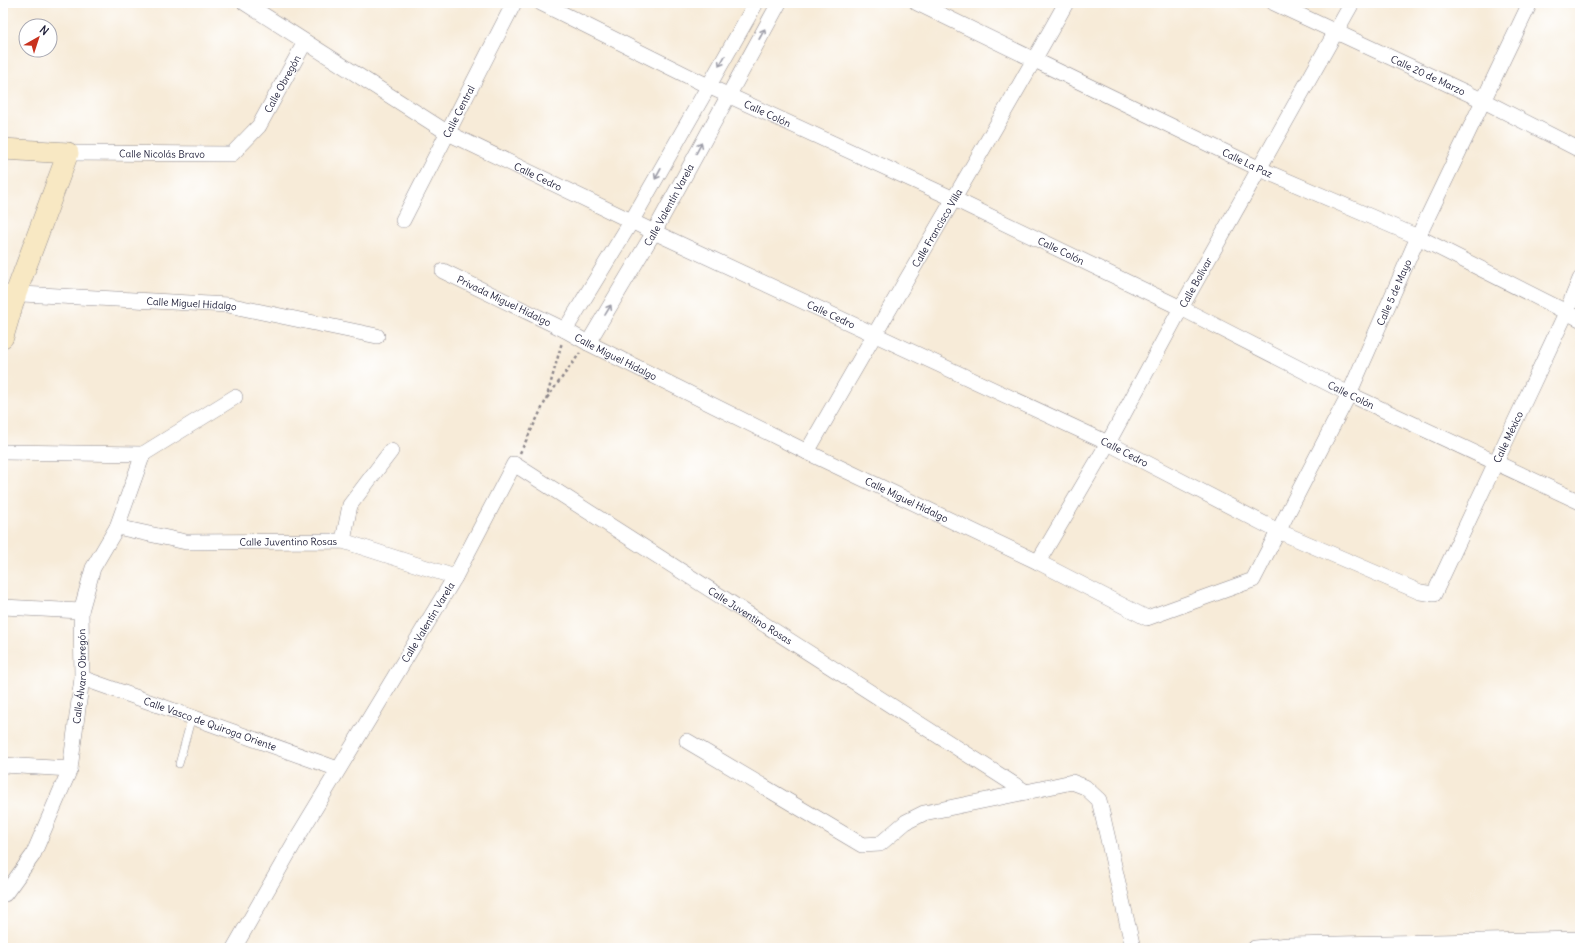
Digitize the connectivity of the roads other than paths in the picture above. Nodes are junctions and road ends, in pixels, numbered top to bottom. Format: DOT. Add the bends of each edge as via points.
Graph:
graph roads {
  1 [pos="245,3"];
  2 [pos="514,3"];
  3 [pos="541,3"];
  4 [pos="756,3"];
  5 [pos="779,3"];
  6 [pos="917,3"];
  7 [pos="1066,3"];
  8 [pos="1274,3"];
  9 [pos="1352,3"];
  10 [pos="1530,3"];
  11 [pos="1336,32"];
  12 [pos="305,42"];
  13 [pos="1034,60"];
  14 [pos="708,86"];
  15 [pos="728,95"];
  16 [pos="1482,100"];
  17 [pos="448,133"];
  18 [pos="249,137"];
  19 [pos="3,149"];
  20 [pos="1580,150"];
  21 [pos="68,153"];
  22 [pos="1260,169"];
  23 [pos="954,199"];
  24 [pos="403,220"];
  25 [pos="631,222"];
  26 [pos="654,232"];
  27 [pos="1418,237"];
  28 [pos="443,271"];
  29 [pos="1580,279"];
  30 [pos="10,293"];
  31 [pos="1182,308"];
  32 [pos="1566,313"];
  33 [pos="1580,319"];
  34 [pos="565,330"];
  35 [pos="874,334"];
  36 [pos="377,336"];
  37 [pos="3,337"];
  38 [pos="588,343"];
  39 [pos="1349,394"];
  40 [pos="236,397"];
  41 [pos="1108,443"];
  42 [pos="391,451"];
  43 [pos="3,452"];
  44 [pos="807,452"];
  45 [pos="143,454"];
  46 [pos="1496,463"];
  47 [pos="514,464"];
  48 [pos="1580,502"];
  49 [pos="117,526"];
  50 [pos="1278,530"];
  51 [pos="343,541"];
  52 [pos="1038,562"];
  53 [pos="456,577"];
  54 [pos="1252,580"];
  55 [pos="1434,594"];
  56 [pos="3,607"];
  57 [pos="81,610"];
  58 [pos="82,678"];
  59 [pos="192,716"];
  60 [pos="687,741"];
  61 [pos="179,764"];
  62 [pos="3,765"];
  63 [pos="70,769"];
  64 [pos="338,769"];
  65 [pos="1026,792"];
  66 [pos="5,894"];
  67 [pos="1580,939"];
  68 [pos="234,948"];
  69 [pos="1133,948"];
  70 [pos="1255,948"];
  1 -- 12 [label="street, Calle Cedro"];
  2 -- 17 [label="street, Calle Central"];
  3 -- 14 [label="street, Calle Colón"];
  4 -- 14 [label="street, one-way"];
  15 -- 5 [label="street, Calle Valentín Varela, one-way"];
  6 -- 13 [label="street, Calle La Paz"];
  7 -- 13 [label="street, Calle Francisco Villa"];
  8 -- 11 [label="street, Calle 20 de Marzo"];
  9 -- 11 [label="street, Calle Bolívar"];
  10 -- 16 [label="street, Calle 5 de Mayo"];
  11 -- 16 [label="street, Calle 20 de Marzo"];
  11 -- 22 [label="street, Calle Bolívar"];
  12 -- 17 [label="street, Calle Cedro"];
  12 -- 18 [label="street, Calle Obregón" via="259,126"];
  13 -- 22 [label="street, Calle La Paz"];
  13 -- 23 [label="street, Calle Francisco Villa"];
  14 -- 15 [label="street, Calle Colón"];
  14 -- 25 [label="street, one-way"];
  15 -- 23 [label="street, Calle Colón"];
  26 -- 15 [label="street, Calle Valentín Varela, one-way"];
  16 -- 20 [label="street, Calle 20 de Marzo"];
  16 -- 27 [label="street, Calle 5 de Mayo"];
  17 -- 24 [label="street, Calle Central"];
  17 -- 25 [label="street, Calle Cedro"];
  18 -- 21 [label="street, Calle Nicolás Bravo" via="232,154"];
  19 -- 21 [label="street"];
  21 -- 30 [label="street"];
  22 -- 27 [label="street, Calle La Paz"];
  22 -- 31 [label="street, Calle Bolívar"];
  23 -- 31 [label="street, Calle Colón"];
  23 -- 35 [label="street, Calle Francisco Villa"];
  25 -- 26 [label="street, Calle Cedro"];
  25 -- 34 [label="street"];
  26 -- 35 [label="street, Calle Cedro"];
  38 -- 26 [label="street, Calle Valentín Varela, one-way"];
  27 -- 32 [label="street, Calle La Paz"];
  27 -- 39 [label="street, Calle 5 de Mayo"];
  28 -- 34 [label="street, Privada Miguel Hidalgo"];
  29 -- 32 [label="street, Calle México"];
  30 -- 36 [label="street, Calle Miguel Hidalgo" via="228,305"];
  30 -- 37 [label="street"];
  31 -- 39 [label="street, Calle Colón"];
  31 -- 41 [label="street, Calle Bolívar"];
  32 -- 33 [label="street, Calle La Paz"];
  32 -- 46 [label="street, Calle México"];
  34 -- 38 [label="street, Calle Miguel Hidalgo"];
  35 -- 41 [label="street, Calle Cedro"];
  35 -- 44 [label="street, Calle Francisco Villa"];
  38 -- 44 [label="street, Calle Miguel Hidalgo"];
  39 -- 46 [label="street, Calle Colón"];
  39 -- 50 [label="street, Calle 5 de Mayo"];
  40 -- 45 [label="street"];
  41 -- 50 [label="street, Calle Cedro"];
  41 -- 52 [label="street, Calle Bolívar"];
  42 -- 51 [label="street" via="350,505"];
  43 -- 45 [label="street"];
  44 -- 52 [label="street, Calle Miguel Hidalgo"];
  45 -- 49 [label="street, Calle Álvaro Obregón"];
  46 -- 48 [label="street, Calle Colón"];
  46 -- 55 [label="street, Calle México"];
  47 -- 53 [label="street, Calle Valentín Varela"];
  47 -- 65 [label="street, Calle Juventino Rosas"];
  49 -- 51 [label="street, Calle Juventino Rosas" via="186,542"];
  49 -- 57 [label="street, Calle Álvaro Obregón" via="93,568"];
  50 -- 54 [label="street, Calle 5 de Mayo"];
  50 -- 55 [label="street, Calle Cedro" via="1420,592"];
  51 -- 53 [label="street, Calle Juventino Rosas"];
  52 -- 54 [label="street, Calle Miguel Hidalgo" via="1147,618"];
  53 -- 64 [label="street, Calle Valentín Varela"];
  56 -- 57 [label="street"];
  57 -- 58 [label="street, Calle Álvaro Obregón"];
  58 -- 59 [label="street, Calle Vasco de Quiroga Oriente"];
  58 -- 63 [label="street, Calle Álvaro Obregón"];
  59 -- 61 [label="lane"];
  59 -- 64 [label="street, Calle Vasco de Quiroga Oriente"];
  60 -- 65 [label="street" via="862,845 880,844 906,822 924,813"];
  62 -- 63 [label="street"];
  63 -- 66 [label="street, Calle Álvaro Obregón" via="33,855"];
  64 -- 68 [label="street, Calle Valentín Varela"];
  65 -- 69 [label="street" via="1072,782 1085,787 1099,800"];
  67 -- 70 [label="street" via="1289,945"];
}
